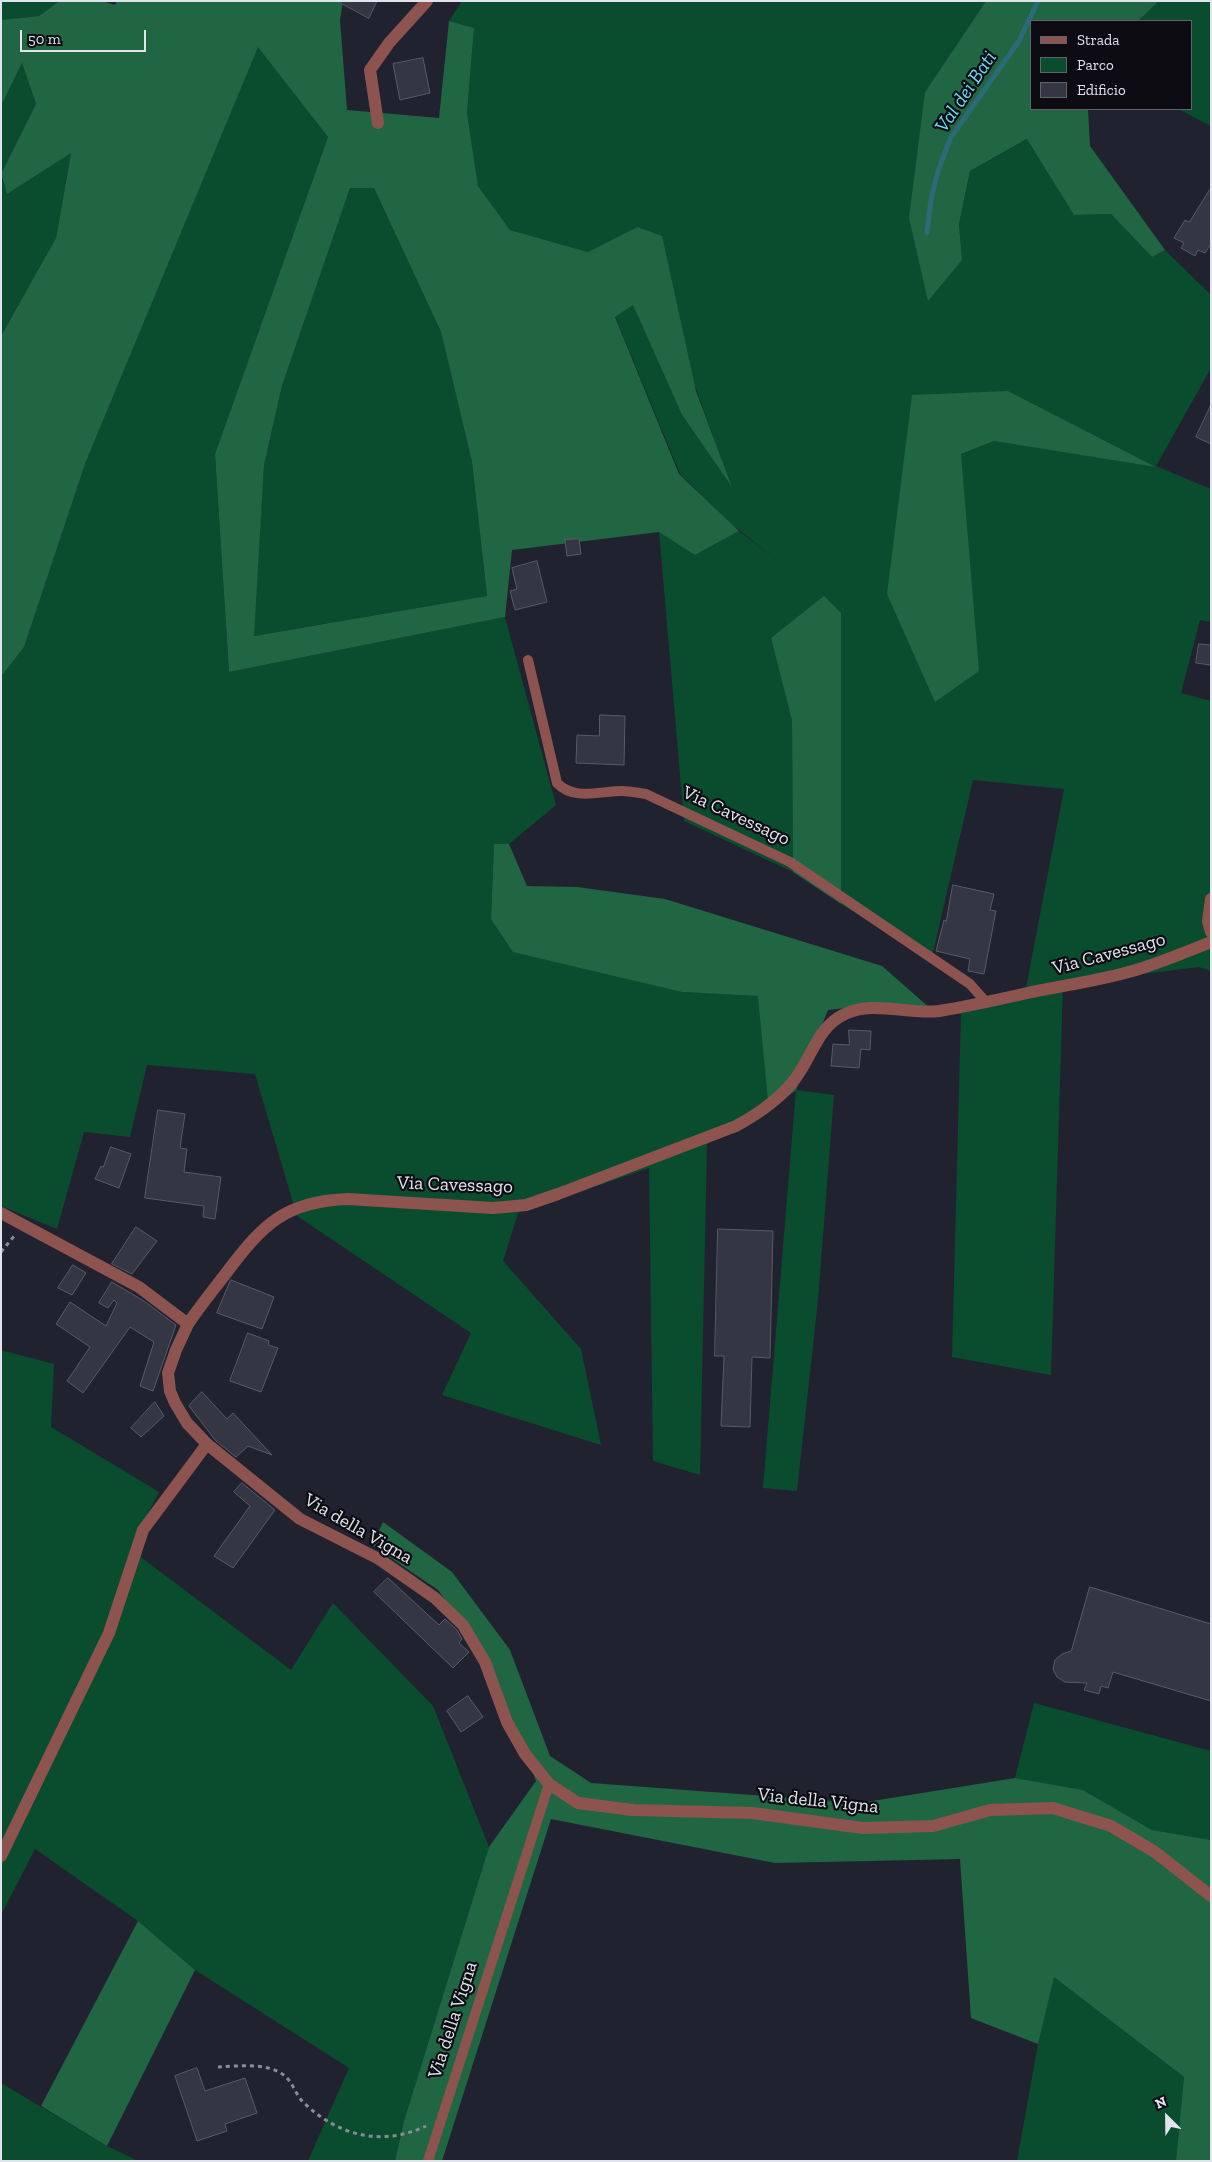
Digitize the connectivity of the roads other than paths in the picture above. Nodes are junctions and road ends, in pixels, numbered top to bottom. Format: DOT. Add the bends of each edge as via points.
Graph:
graph roads {
  1 [pos="427,1"];
  2 [pos="378,123"];
  3 [pos="528,660"];
  4 [pos="1211,898"];
  5 [pos="1211,932"];
  6 [pos="1211,942"];
  7 [pos="986,1002"];
  8 [pos="1,1213"];
  9 [pos="188,1324"];
  10 [pos="206,1444"];
  11 [pos="549,1784"];
  12 [pos="1,1856"];
  13 [pos="1211,1896"];
  14 [pos="428,2161"];
  1 -- 2 [label="street" via="389,43 370,70"];
  3 -- 7 [label="lane, Via Cavessago" via="557,783 563,790 578,794 623,791 646,794 790,862 970,984"];
  4 -- 5 [label="street" via="1208,921"];
  6 -- 7 [label="street, Via Cavessago" via="1134,970"];
  7 -- 9 [label="street, Via Cavessago" via="930,1012 864,1009 844,1014 823,1032 795,1081 750,1119 543,1200 492,1208 348,1199 300,1206 263,1228"];
  8 -- 9 [label="street" via="139,1287"];
  9 -- 10 [label="street, Via Cavessago" via="168,1373 170,1391 187,1423"];
  10 -- 11 [label="street, Via della Vigna" via="300,1519 379,1559 435,1598 463,1625 485,1662 508,1722 526,1754"];
  10 -- 12 [label="street" via="143,1530 109,1633"];
  11 -- 13 [label="street, Via della Vigna" via="578,1802 633,1810 752,1813 862,1828 933,1826 990,1810 1053,1808 1110,1826 1155,1852"];
  11 -- 14 [label="lane, Via della Vigna"];
}
